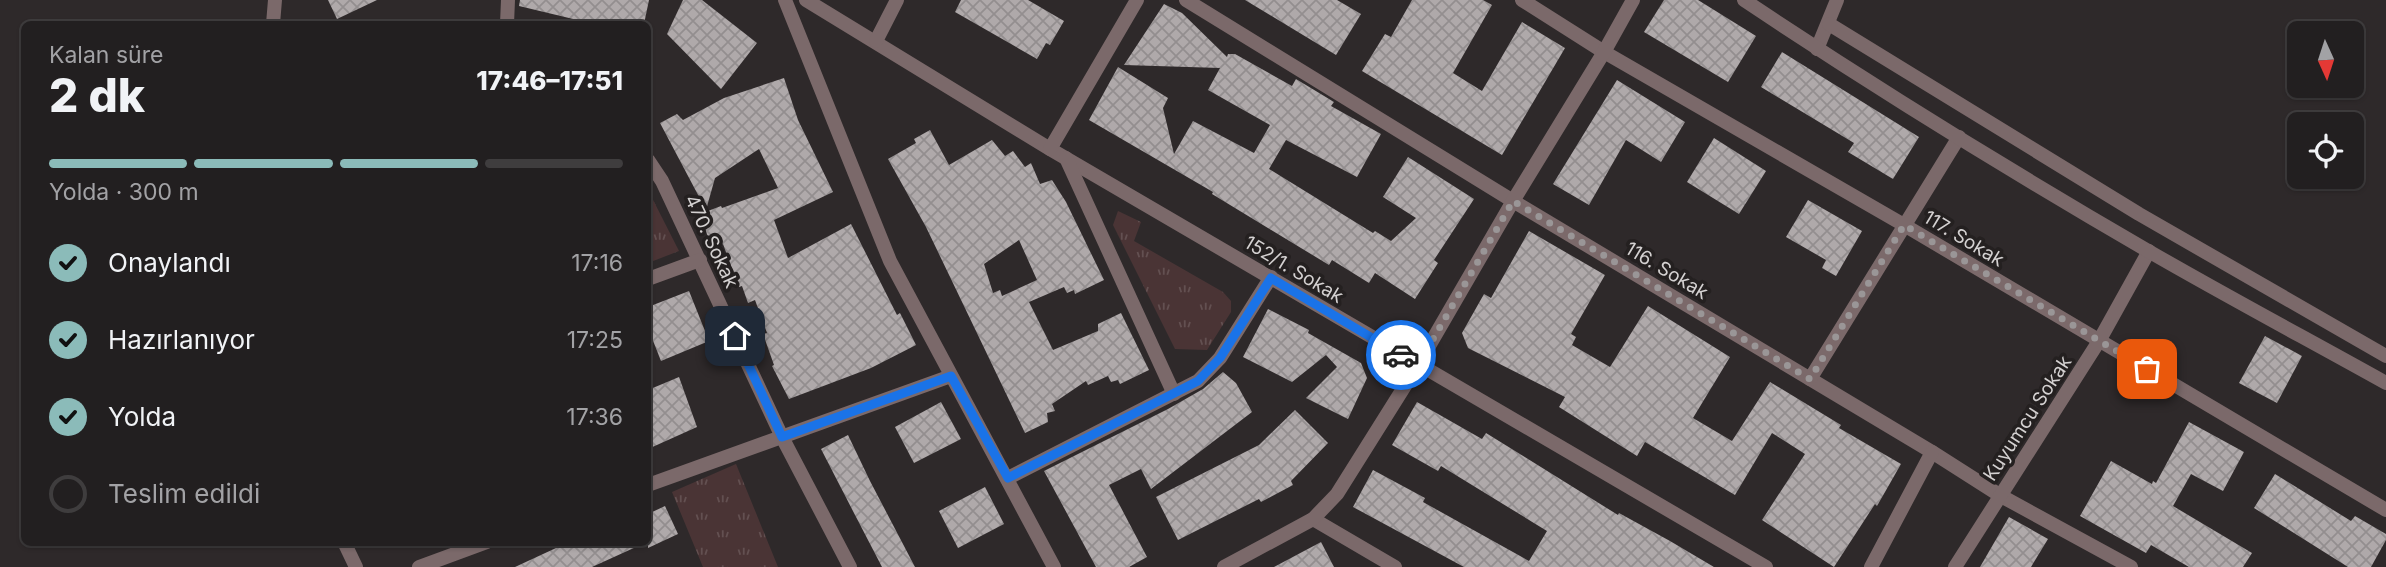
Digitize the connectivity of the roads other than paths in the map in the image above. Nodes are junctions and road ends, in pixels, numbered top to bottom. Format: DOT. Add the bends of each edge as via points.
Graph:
graph roads {
  1 [pos="275,0"];
  2 [pos="508,0"];
  3 [pos="785,0"];
  4 [pos="806,0"];
  5 [pos="897,0"];
  6 [pos="1137,0"];
  7 [pos="1186,0"];
  8 [pos="1522,0"];
  9 [pos="1633,0"];
  10 [pos="1744,0"];
  11 [pos="1838,0"];
  12 [pos="273,21"];
  13 [pos="507,21"];
  14 [pos="1829,24"];
  15 [pos="876,41"];
  16 [pos="1817,49"];
  17 [pos="1604,52"];
  18 [pos="1959,137"];
  19 [pos="1050,149"];
  20 [pos="1066,158"];
  21 [pos="651,164"];
  22 [pos="1513,201"];
  23 [pos="1904,225"];
  24 [pos="2149,251"];
  25 [pos="700,260"];
  26 [pos="651,278"];
  27 [pos="1271,278"];
  28 [pos="2099,341"];
  29 [pos="2386,356"];
  30 [pos="1418,365"];
  31 [pos="951,376"];
  32 [pos="1810,379"];
  33 [pos="2386,383"];
  34 [pos="1174,394"];
  35 [pos="782,437"];
  36 [pos="1933,452"];
  37 [pos="1008,478"];
  38 [pos="651,484"];
  39 [pos="2001,496"];
  40 [pos="2386,510"];
  41 [pos="1313,520"];
  42 [pos="346,546"];
  43 [pos="476,546"];
  44 [pos="847,566"];
  45 [pos="356,567"];
  46 [pos="419,567"];
  47 [pos="1054,567"];
  48 [pos="1224,567"];
  49 [pos="1395,567"];
  50 [pos="1766,567"];
  51 [pos="1871,567"];
  52 [pos="1955,567"];
  53 [pos="2131,567"];
  1 -- 12 [label="street"];
  2 -- 13 [label="street"];
  3 -- 31 [label="street" via="890,261"];
  4 -- 15 [label="street, 152/1. Sokak"];
  5 -- 15 [label="street"];
  6 -- 19 [label="street"];
  7 -- 22 [label="street, 116. Sokak"];
  8 -- 17 [label="street, 117. Sokak"];
  9 -- 17 [label="street"];
  10 -- 16 [label="street"];
  11 -- 14 [label="street"];
  14 -- 16 [label="street"];
  14 -- 29 [label="street" via="2139,214"];
  15 -- 19 [label="street, 152/1. Sokak"];
  16 -- 18 [label="street"];
  17 -- 22 [label="street"];
  17 -- 23 [label="street, 117. Sokak"];
  18 -- 23 [label="street"];
  18 -- 24 [label="street"];
  19 -- 20 [label="street, 152/1. Sokak"];
  20 -- 27 [label="street, 152/1. Sokak"];
  20 -- 34 [label="street"];
  21 -- 25 [label="street, 470. Sokak"];
  22 -- 30 [label="street"];
  22 -- 32 [label="street, 116. Sokak"];
  23 -- 28 [label="street, 117. Sokak"];
  23 -- 32 [label="street"];
  24 -- 28 [label="street, Kuyumcu Sokak"];
  24 -- 33 [label="street"];
  25 -- 26 [label="street"];
  25 -- 35 [label="street, 470. Sokak"];
  27 -- 30 [label="street, 152/1. Sokak"];
  27 -- 34 [label="street" via="1220,358 1198,381"];
  28 -- 39 [label="street, Kuyumcu Sokak"];
  28 -- 40 [label="street, 117. Sokak"];
  30 -- 41 [label="street" via="1337,494"];
  30 -- 50 [label="street, 152/1. Sokak"];
  31 -- 35 [label="street"];
  31 -- 37 [label="street"];
  32 -- 36 [label="street, 116. Sokak"];
  34 -- 37 [label="street"];
  35 -- 38 [label="street"];
  35 -- 44 [label="street, 470. Sokak"];
  36 -- 39 [label="street, 116. Sokak"];
  36 -- 51 [label="street"];
  37 -- 47 [label="street"];
  39 -- 52 [label="street, Kuyumcu Sokak"];
  39 -- 53 [label="street, 116. Sokak"];
  41 -- 48 [label="street"];
  41 -- 49 [label="street"];
  42 -- 45 [label="street"];
  43 -- 46 [label="street"];
}
